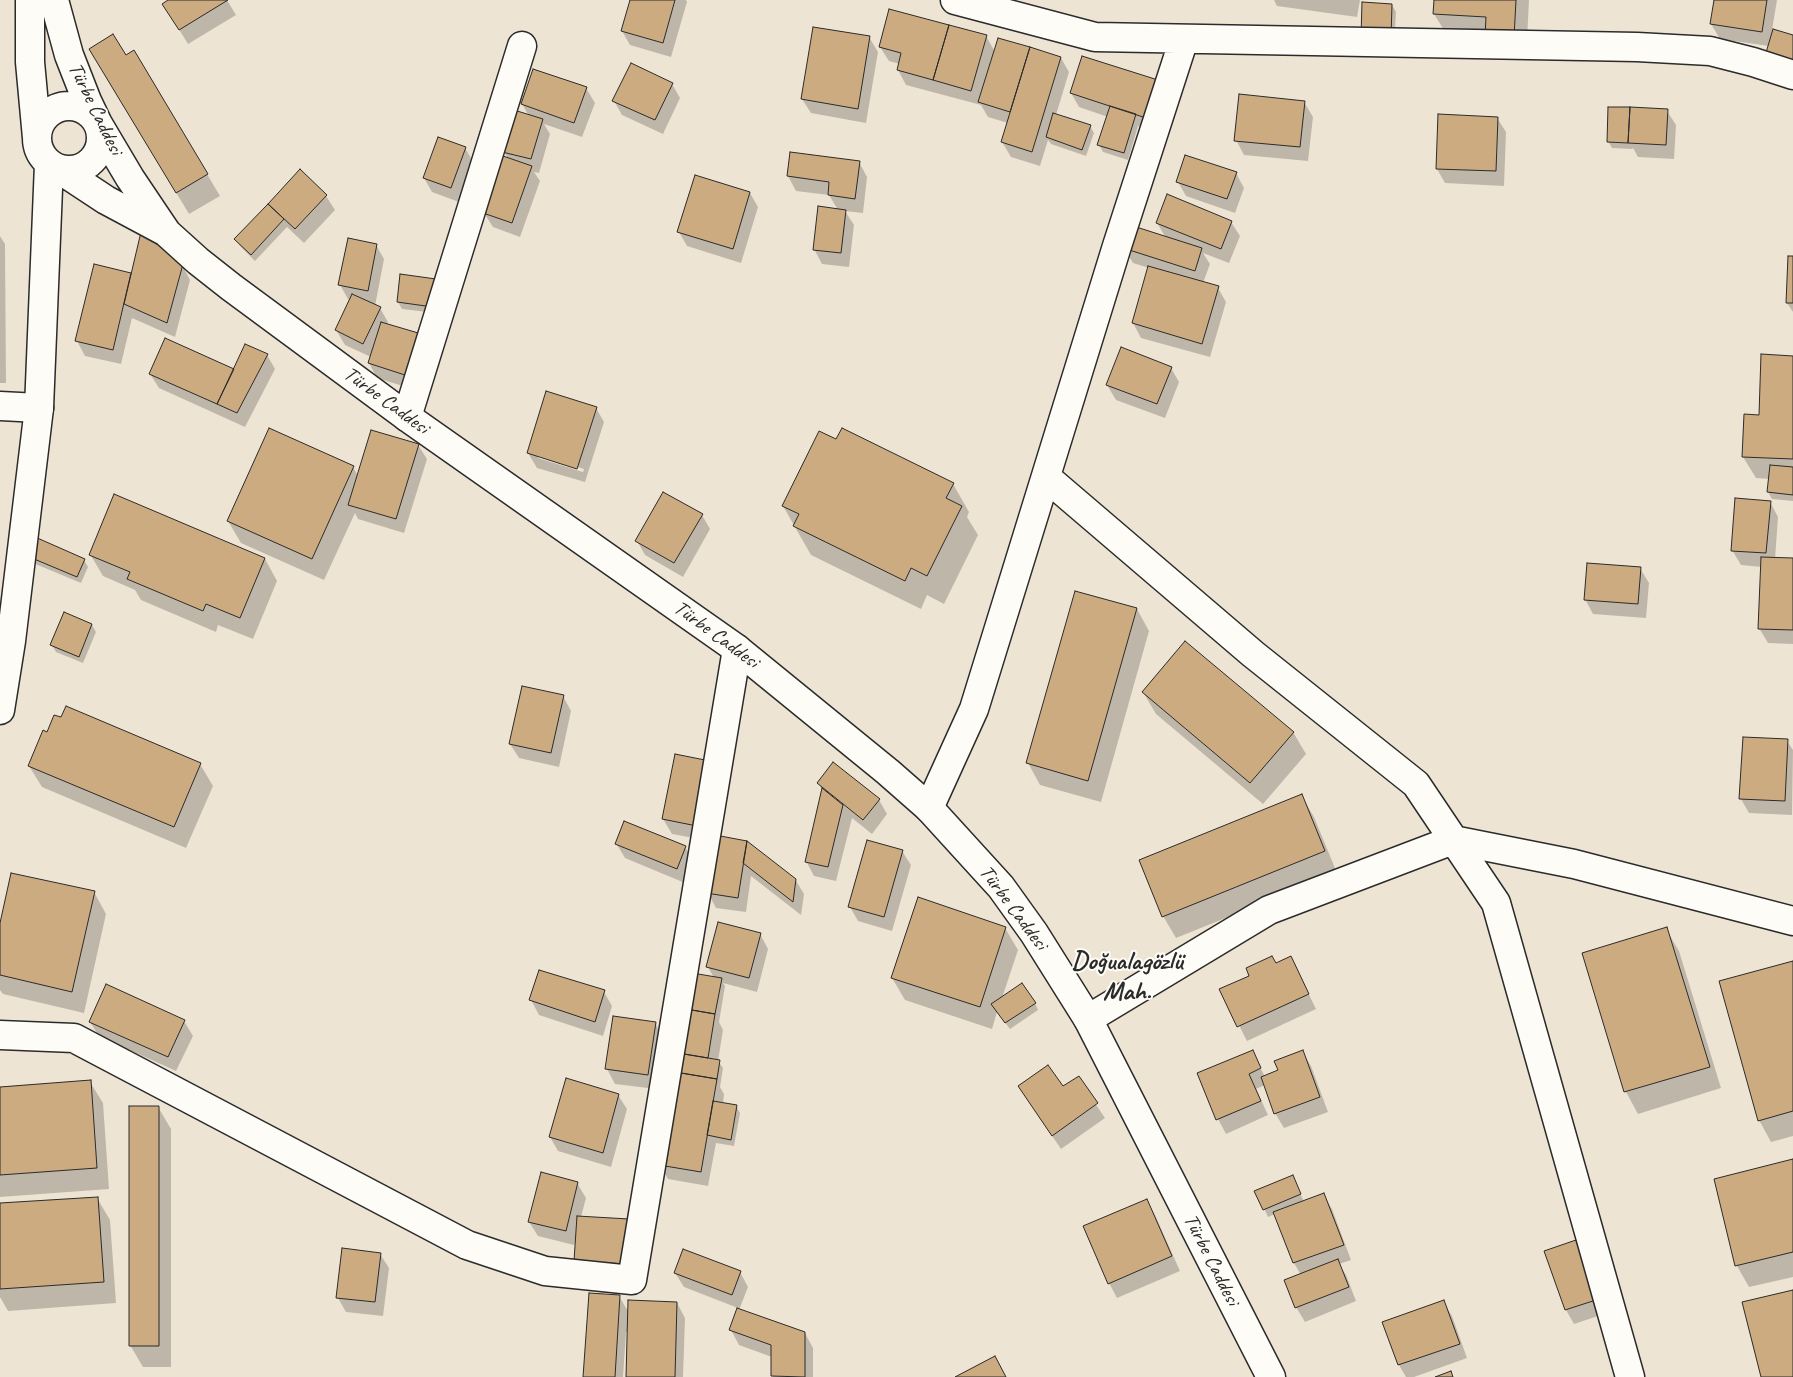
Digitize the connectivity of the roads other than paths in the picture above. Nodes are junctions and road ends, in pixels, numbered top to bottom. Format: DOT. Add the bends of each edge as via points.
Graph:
graph roads {
  1 [pos="30,0"];
  2 [pos="54,0"];
  3 [pos="955,0"];
  4 [pos="1184,39"];
  5 [pos="522,46"];
  6 [pos="1793,75"];
  7 [pos="98,124"];
  8 [pos="49,160"];
  9 [pos="167,233"];
  10 [pos="0,406"];
  11 [pos="39,408"];
  12 [pos="407,417"];
  13 [pos="1046,477"];
  14 [pos="737,649"];
  15 [pos="0,710"];
  16 [pos="928,808"];
  17 [pos="1453,840"];
  18 [pos="1793,921"];
  19 [pos="1088,1019"];
  20 [pos="0,1036"];
  21 [pos="1267,1376"];
  22 [pos="1630,1377"];
  1 -- 8 [label="street" via="30,62"];
  2 -- 7 [label="street, Türbe Caddesi" via="69,55"];
  3 -- 4 [label="street" via="1094,37"];
  4 -- 6 [label="street" via="1710,51"];
  4 -- 13 [label="street"];
  5 -- 12 [label="street"];
  7 -- 8 [label="street" via="101,144 90,163 70,170"];
  7 -- 8 [label="street" via="92,115 73,106 63,106 44,116 37,136"];
  7 -- 9 [label="street, Türbe Caddesi"];
  8 -- 9 [label="street" via="106,200"];
  8 -- 11 [label="street"];
  9 -- 12 [label="street, Türbe Caddesi" via="231,287"];
  10 -- 11 [label="street"];
  11 -- 15 [label="street"];
  12 -- 14 [label="street, Türbe Caddesi"];
  13 -- 16 [label="street" via="974,709"];
  13 -- 17 [label="street" via="1253,654 1416,784"];
  14 -- 16 [label="street, Türbe Caddesi"];
  14 -- 20 [label="street" via="632,1280 545,1271 467,1245 74,1038"];
  16 -- 19 [label="street, Türbe Caddesi" via="1001,887"];
  17 -- 18 [label="street" via="1574,864"];
  17 -- 19 [label="street" via="1269,910"];
  17 -- 22 [label="street" via="1496,903"];
  19 -- 21 [label="street, Türbe Caddesi"];
}
